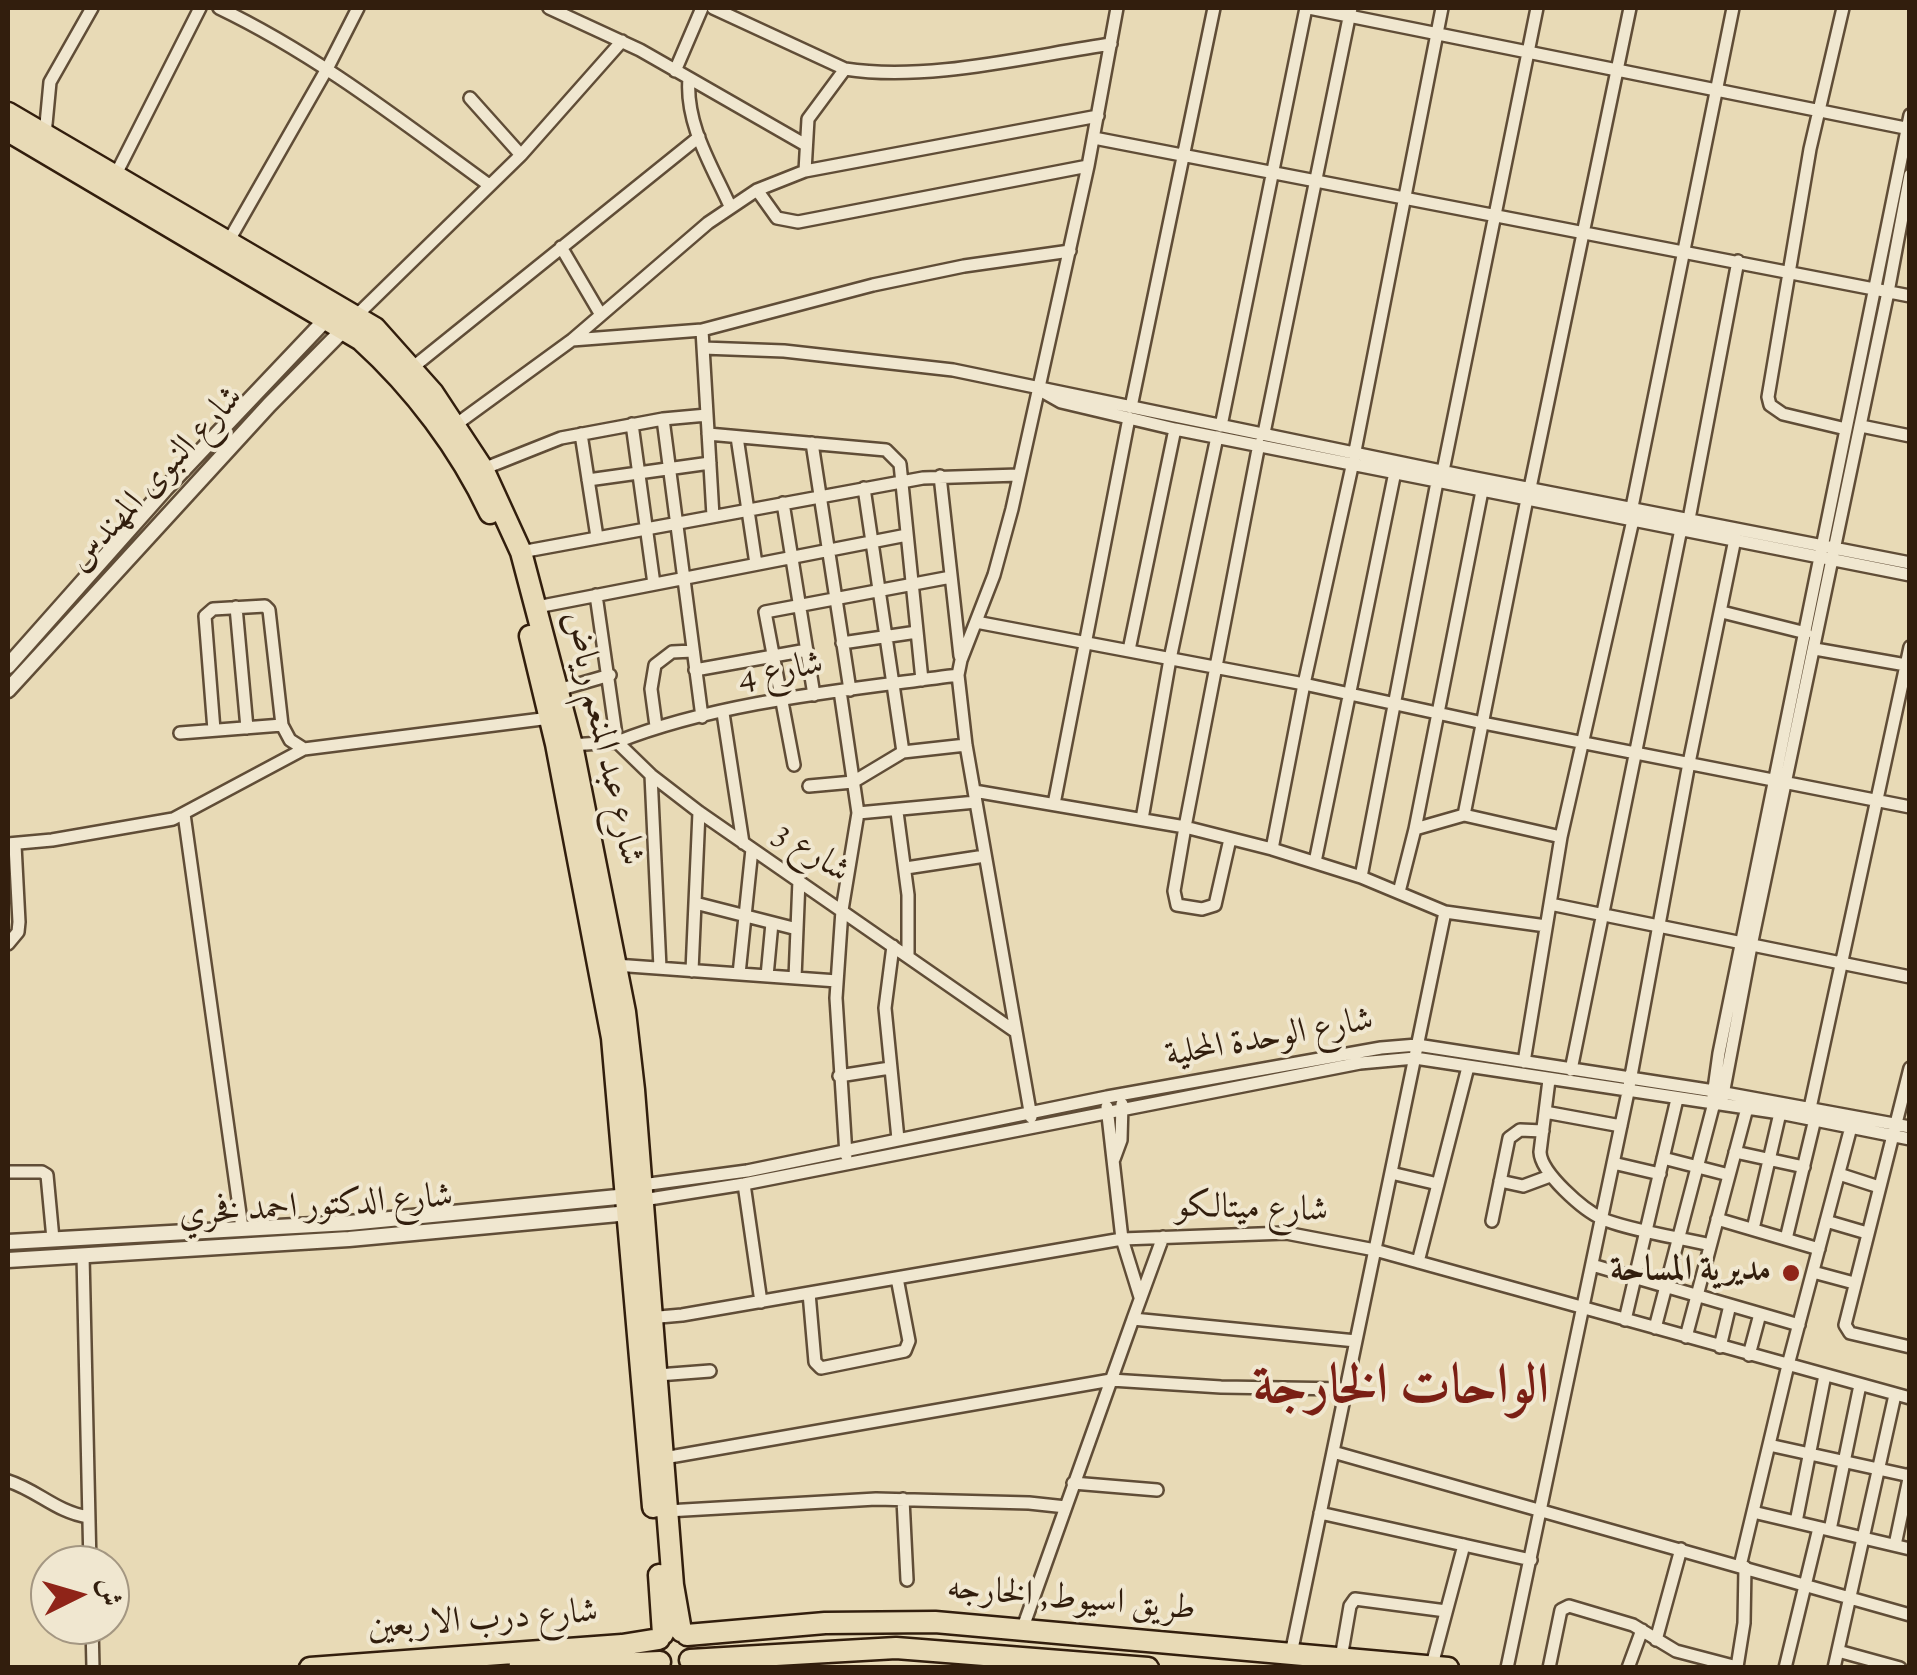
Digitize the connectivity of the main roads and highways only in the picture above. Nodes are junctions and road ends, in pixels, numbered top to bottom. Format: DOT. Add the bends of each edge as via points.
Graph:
graph roads {
  1 [pos="8,113"];
  2 [pos="8,131"];
  3 [pos="110,183"];
  4 [pos="169,217"];
  5 [pos="341,318"];
  6 [pos="564,745"];
  7 [pos="623,1066"];
  8 [pos="645,1318"];
  9 [pos="672,1635"];
  10 [pos="492,1661"];
  11 [pos="1019,1662"];
  12 [pos="516,1663"];
  13 [pos="679,1665"];
  14 [pos="557,1666"];
  15 [pos="1440,1666"];
  16 [pos="326,1667"];
  17 [pos="310,1668"];
  18 [pos="1148,1668"];
  1 -- 3 [label="highway, شارع عبد المنعم رياض"];
  2 -- 3 [label="highway, شارع عبد المنعم رياض"];
  3 -- 4 [label="highway, شارع عبد المنعم رياض"];
  4 -- 5 [label="highway, شارع عبد المنعم رياض"];
  4 -- 5 [label="highway, شارع عبد المنعم رياض" via="228,242"];
  5 -- 6 [label="highway, شارع عبد المنعم رياض" via="444,434 484,500 517,582 550,718"];
  5 -- 6 [label="highway, شارع عبد المنعم رياض" via="374,328 412,368 483,469 521,552 558,690"];
  6 -- 7 [label="highway, شارع عبد المنعم رياض"];
  6 -- 7 [label="highway, شارع عبد المنعم رياض" via="616,966"];
  7 -- 8 [label="highway, شارع عبد المنعم رياض"];
  8 -- 9 [label="highway, شارع عبد المنعم رياض"];
  8 -- 9 [label="highway, شارع عبد المنعم رياض" via="658,1375"];
  9 -- 12 [label="highway, شارع درب الاربعين"];
  9 -- 13 [label="highway" via="694,1646"];
  9 -- 13 [label="highway" via="656,1655"];
  9 -- 15 [label="highway, طريق اسيوط, الخارجه" via="882,1621 958,1623"];
  10 -- 12 [label="highway, شارع درب الاربعين"];
  10 -- 16 [label="highway, شارع درب الاربعين"];
  11 -- 13 [label="highway, طريق اسيوط, الخارجه" via="884,1648"];
  11 -- 18 [label="highway, طريق اسيوط, الخارجه"];
  12 -- 14 [label="highway, شارع درب الاربعين"];
  13 -- 14 [label="highway, شارع درب الاربعين"];
  16 -- 17 [label="highway, شارع درب الاربعين"];
}
